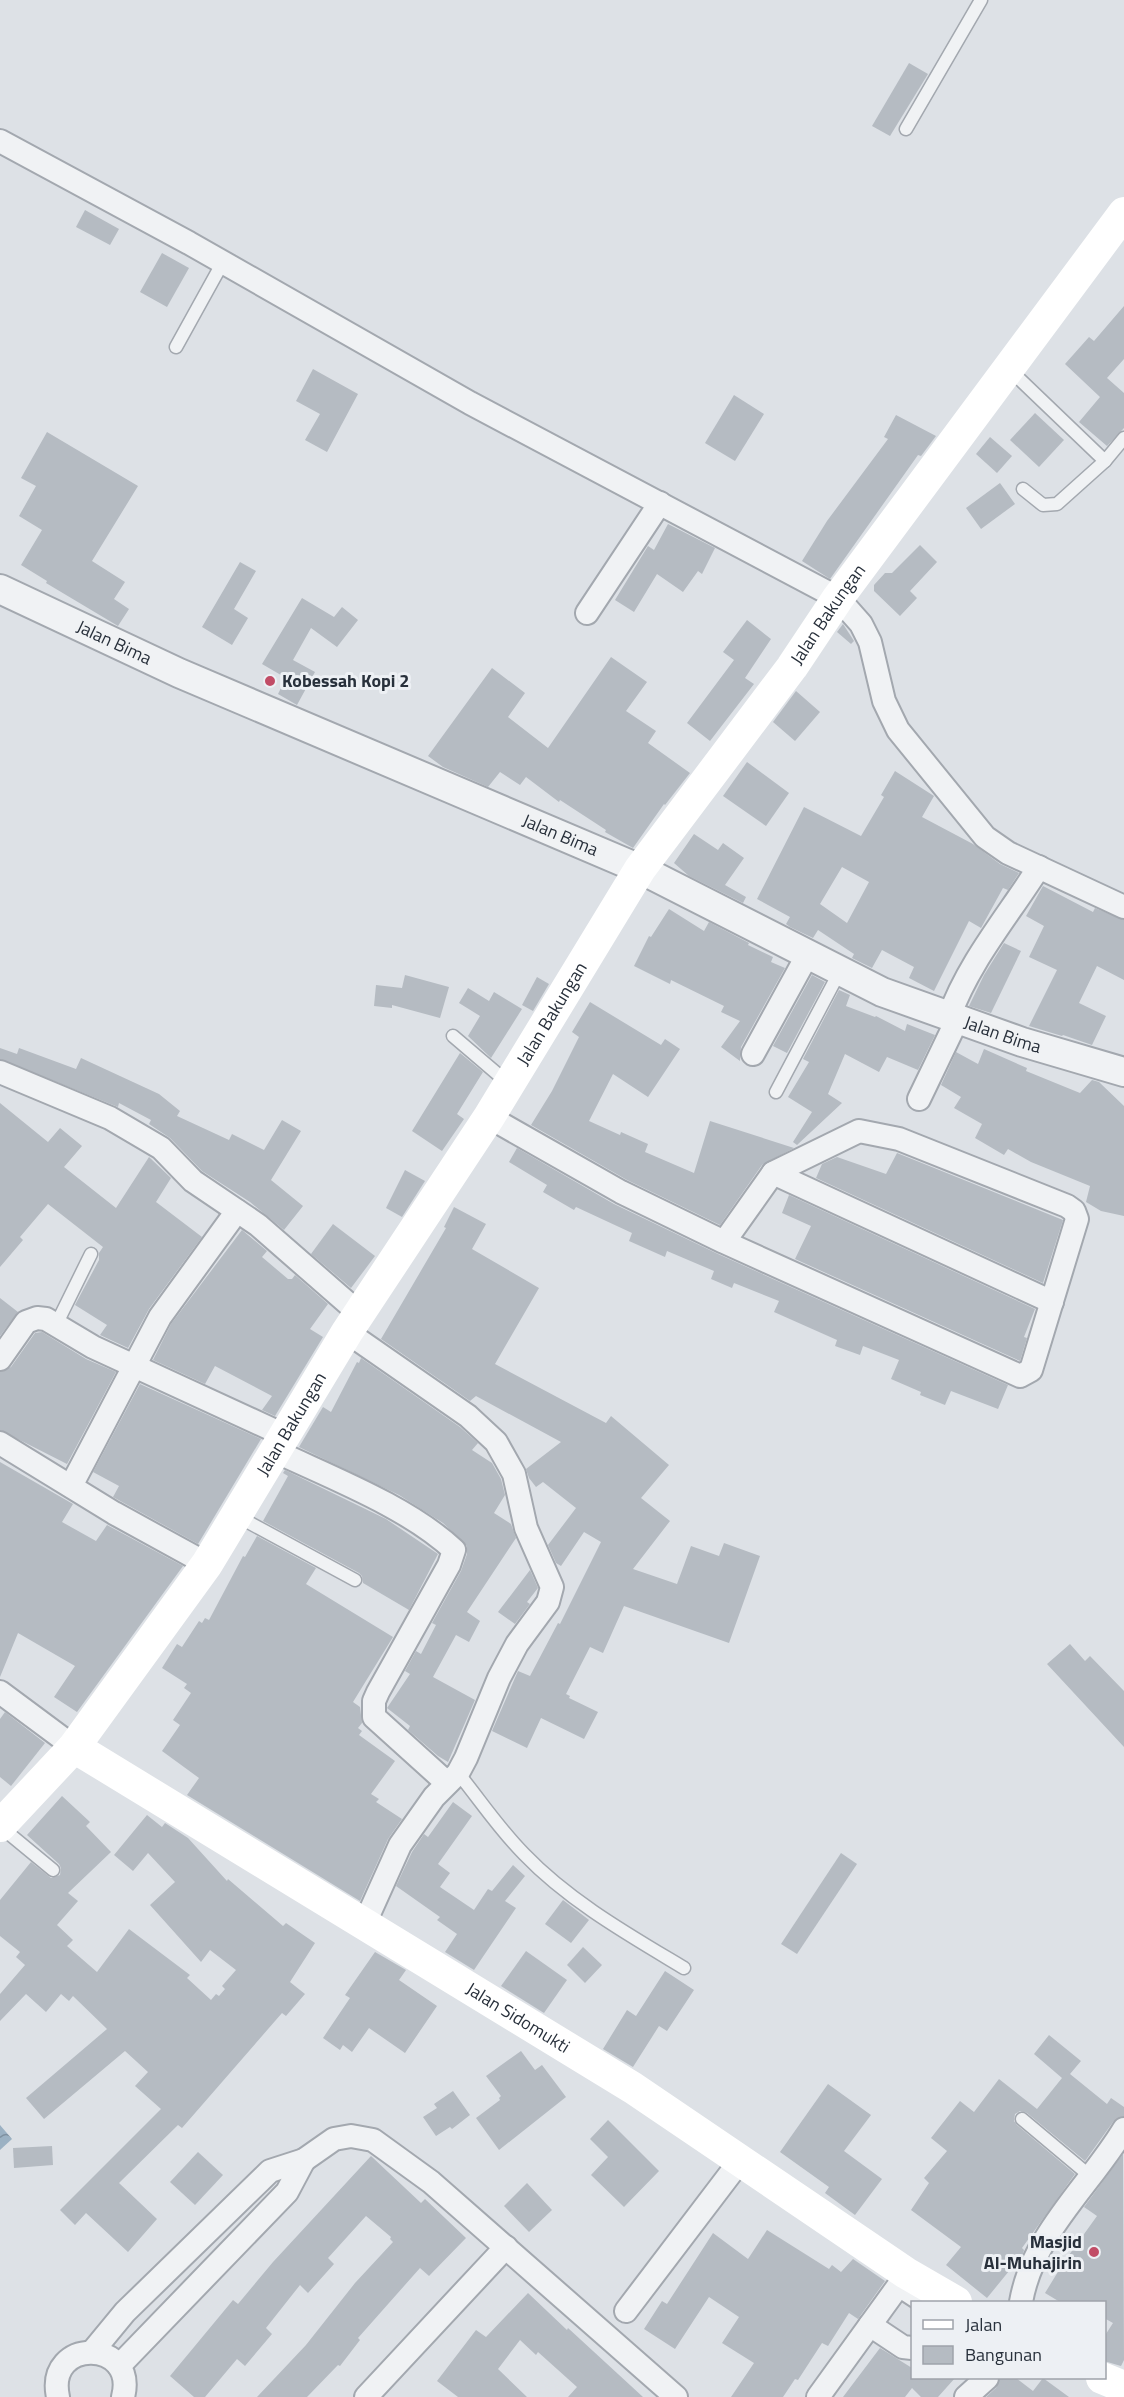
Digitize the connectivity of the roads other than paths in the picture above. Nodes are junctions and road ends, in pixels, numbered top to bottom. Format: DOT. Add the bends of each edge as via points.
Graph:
graph roads {
  1 [pos="981,0"];
  2 [pos="906,129"];
  3 [pos="0,141"];
  4 [pos="1124,213"];
  5 [pos="223,262"];
  6 [pos="176,347"];
  7 [pos="1007,368"];
  8 [pos="1124,438"];
  9 [pos="1105,461"];
  10 [pos="1023,489"];
  11 [pos="660,503"];
  12 [pos="0,589"];
  13 [pos="838,598"];
  14 [pos="587,614"];
  15 [pos="1039,867"];
  16 [pos="640,868"];
  17 [pos="1124,907"];
  18 [pos="808,954"];
  19 [pos="840,970"];
  20 [pos="953,1019"];
  21 [pos="453,1036"];
  22 [pos="753,1054"];
  23 [pos="0,1072"];
  24 [pos="1124,1072"];
  25 [pos="509,1083"];
  26 [pos="776,1092"];
  27 [pos="919,1099"];
  28 [pos="489,1117"];
  29 [pos="773,1173"];
  30 [pos="237,1211"];
  31 [pos="724,1242"];
  32 [pos="91,1254"];
  33 [pos="1052,1302"];
  34 [pos="354,1323"];
  35 [pos="56,1325"];
  36 [pos="0,1359"];
  37 [pos="133,1366"];
  38 [pos="0,1443"];
  39 [pos="280,1443"];
  40 [pos="71,1486"];
  41 [pos="236,1515"];
  42 [pos="207,1564"];
  43 [pos="355,1580"];
  44 [pos="0,1692"];
  45 [pos="74,1747"];
  46 [pos="452,1778"];
  47 [pos="0,1826"];
  48 [pos="53,1870"];
  49 [pos="364,1925"];
  50 [pos="684,1968"];
  51 [pos="1022,2119"];
  52 [pos="1122,2136"];
  53 [pos="304,2160"];
  54 [pos="740,2161"];
  55 [pos="1090,2176"];
  56 [pos="206,2231"];
  57 [pos="506,2247"];
  58 [pos="229,2253"];
  59 [pos="924,2301"];
  60 [pos="954,2301"];
  61 [pos="1021,2301"];
  62 [pos="626,2311"];
  63 [pos="870,2325"];
  64 [pos="911,2348"];
  65 [pos="92,2352"];
  66 [pos="119,2366"];
  67 [pos="986,2379"];
  68 [pos="1104,2379"];
  69 [pos="1124,2387"];
  70 [pos="375,2394"];
  71 [pos="58,2397"];
  72 [pos="123,2397"];
  73 [pos="676,2397"];
  74 [pos="818,2397"];
  75 [pos="966,2397"];
  1 -- 2 [label="lane"];
  3 -- 5 [label="street"];
  4 -- 7 [label="main road, Jalan Bakungan"];
  5 -- 6 [label="lane"];
  5 -- 11 [label="street" via="471,403"];
  7 -- 9 [label="lane"];
  7 -- 13 [label="main road, Jalan Bakungan"];
  8 -- 9 [label="lane"];
  9 -- 10 [label="lane" via="1057,504 1042,505"];
  11 -- 13 [label="street"];
  11 -- 14 [label="street"];
  12 -- 16 [label="street, Jalan Bima" via="178,673"];
  13 -- 15 [label="street" via="861,624 870,642 884,701 898,730 985,837"];
  13 -- 16 [label="main road, Jalan Bakungan" via="792,667"];
  15 -- 17 [label="street"];
  15 -- 20 [label="street" via="971,971 955,1001"];
  16 -- 18 [label="street, Jalan Bima"];
  16 -- 25 [label="main road, Jalan Bakungan"];
  18 -- 19 [label="street, Jalan Bima"];
  18 -- 22 [label="street"];
  19 -- 20 [label="street, Jalan Bima" via="882,992"];
  19 -- 26 [label="lane"];
  20 -- 24 [label="street, Jalan Bima"];
  20 -- 27 [label="street"];
  21 -- 25 [label="lane"];
  23 -- 30 [label="street" via="110,1118 161,1148 193,1181"];
  25 -- 28 [label="main road, Jalan Bakungan"];
  28 -- 31 [label="street" via="621,1192"];
  28 -- 34 [label="main road, Jalan Bakungan"];
  29 -- 31 [label="street"];
  29 -- 33 [label="street"];
  29 -- 33 [label="street" via="859,1131 899,1138 1067,1206 1074,1211 1076,1227"];
  30 -- 34 [label="street" via="258,1225"];
  30 -- 37 [label="street" via="160,1317"];
  31 -- 33 [label="street" via="1020,1376 1031,1370"];
  32 -- 35 [label="lane"];
  34 -- 39 [label="main road, Jalan Bakungan"];
  34 -- 46 [label="street" via="496,1442 514,1474 526,1528 552,1587 548,1602 517,1644 478,1733"];
  35 -- 36 [label="street" via="37,1318 26,1322"];
  35 -- 37 [label="street"];
  37 -- 39 [label="street"];
  37 -- 40 [label="street"];
  38 -- 40 [label="street"];
  39 -- 41 [label="main road, Jalan Bakungan"];
  39 -- 46 [label="street" via="422,1526 454,1550 378,1692 373,1710 374,1717"];
  40 -- 42 [label="street"];
  41 -- 42 [label="main road, Jalan Bakungan"];
  41 -- 43 [label="lane"];
  42 -- 45 [label="main road, Jalan Bakungan"];
  44 -- 45 [label="street"];
  45 -- 47 [label="main road, Jalan Bakungan"];
  45 -- 49 [label="main road, Jalan Sidomukti"];
  46 -- 49 [label="street" via="400,1845"];
  46 -- 50 [label="lane" via="539,1869"];
  47 -- 48 [label="lane"];
  49 -- 54 [label="main road, Jalan Sidomukti" via="633,2088"];
  51 -- 55 [label="lane"];
  52 -- 55 [label="street"];
  53 -- 56 [label="street" via="270,2171"];
  53 -- 57 [label="street" via="334,2139 351,2136 373,2140 431,2182"];
  53 -- 58 [label="street" via="287,2192"];
  54 -- 60 [label="main road, Jalan Sidomukti"];
  54 -- 62 [label="street"];
  55 -- 61 [label="street" via="1056,2220 1037,2254"];
  56 -- 58 [label="street"];
  56 -- 65 [label="street" via="125,2312"];
  57 -- 70 [label="street"];
  57 -- 73 [label="street"];
  58 -- 66 [label="street"];
  59 -- 63 [label="street" via="899,2284"];
  63 -- 64 [label="street" via="903,2347"];
  63 -- 74 [label="street"];
  65 -- 66 [label="street" via="106,2355"];
  65 -- 71 [label="street" via="81,2353 63,2365 56,2385"];
  66 -- 72 [label="street" via="124,2377"];
  67 -- 75 [label="street"];
  68 -- 69 [label="main road"];
}
